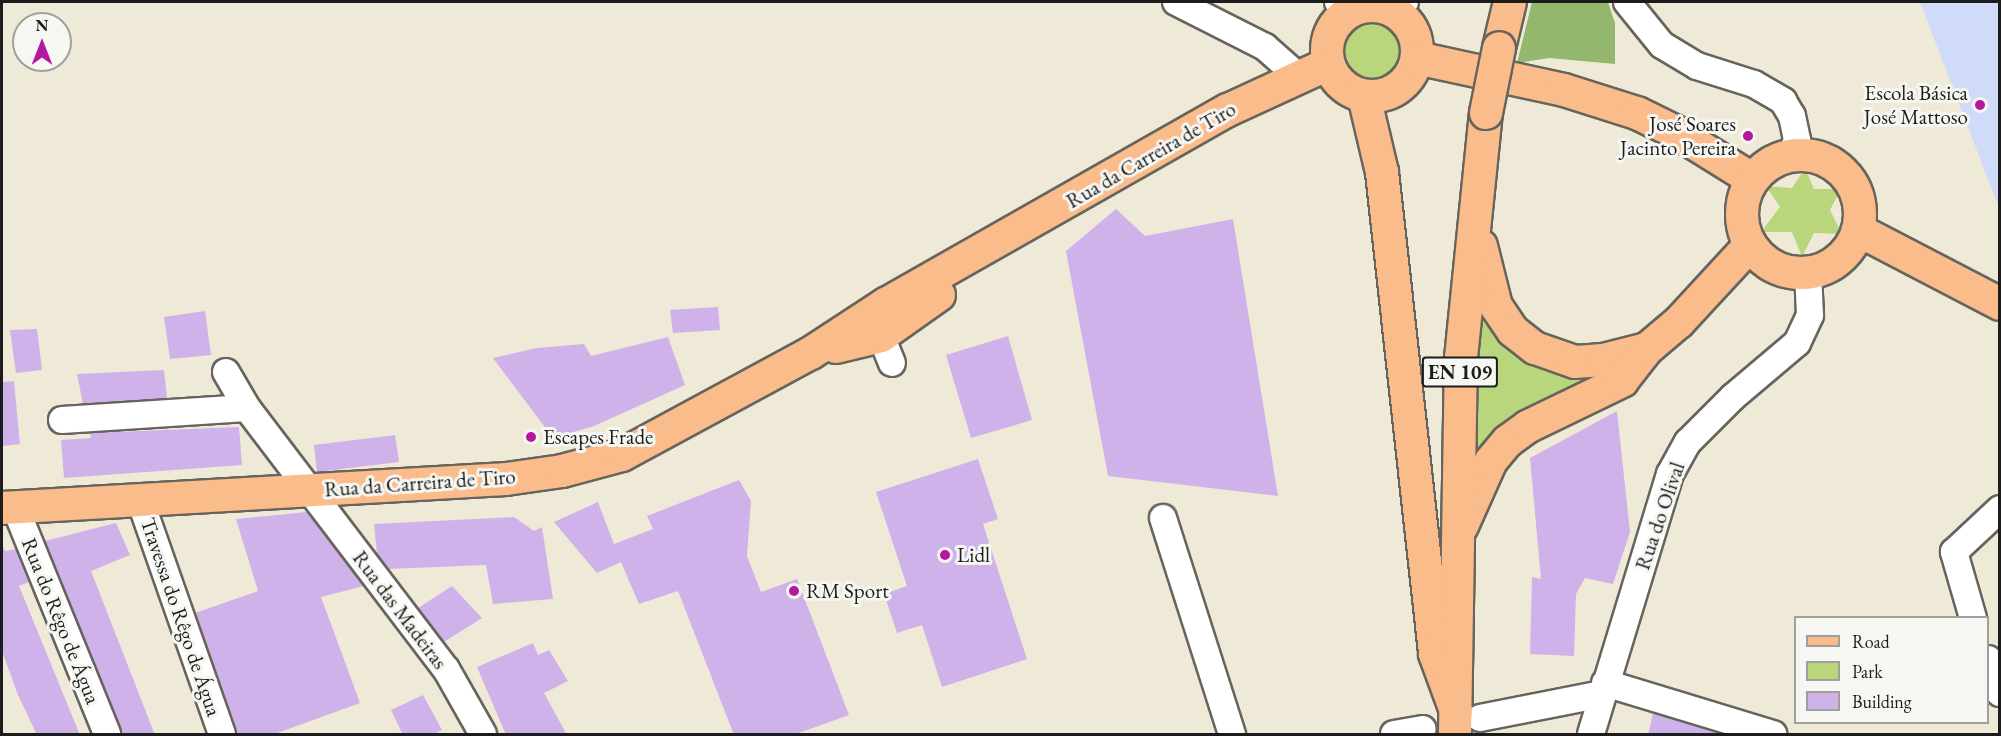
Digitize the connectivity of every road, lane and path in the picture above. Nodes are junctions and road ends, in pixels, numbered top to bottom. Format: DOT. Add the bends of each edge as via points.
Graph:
graph roads {
  1 [pos="1176,2"];
  2 [pos="1510,2"];
  3 [pos="1627,2"];
  4 [pos="1400,7"];
  5 [pos="1342,8"];
  6 [pos="1417,58"];
  7 [pos="1328,64"];
  8 [pos="1299,77"];
  9 [pos="1364,96"];
  10 [pos="1791,155"];
  11 [pos="1752,179"];
  12 [pos="1475,206"];
  13 [pos="1858,230"];
  14 [pos="1750,245"];
  15 [pos="979,254"];
  16 [pos="1808,273"];
  17 [pos="886,304"];
  18 [pos="2000,304"];
  19 [pos="887,349"];
  20 [pos="1647,349"];
  21 [pos="812,353"];
  22 [pos="226,372"];
  23 [pos="247,408"];
  24 [pos="62,420"];
  25 [pos="309,491"];
  26 [pos="140,500"];
  27 [pos="8,507"];
  28 [pos="2000,509"];
  29 [pos="1163,518"];
  30 [pos="1457,538"];
  31 [pos="1972,616"];
  32 [pos="1989,661"];
  33 [pos="1604,689"];
  34 [pos="2000,693"];
  35 [pos="1464,721"];
  36 [pos="1423,729"];
  37 [pos="107,735"];
  38 [pos="222,735"];
  39 [pos="483,735"];
  40 [pos="1232,735"];
  41 [pos="1394,735"];
  42 [pos="1591,735"];
  43 [pos="1773,735"];
  1 -- 8 [label="street" via="1265,46"];
  2 -- 12 [label="main road, EN 109, bridge" via="1486,113"];
  3 -- 10 [label="street" via="1662,45 1697,66 1754,84 1783,101 1792,116 1797,140"];
  4 -- 5 [label="main road"];
  4 -- 6 [label="main road" via="1410,27"];
  5 -- 7 [label="main road" via="1331,32"];
  6 -- 9 [label="main road" via="1399,88 1388,94"];
  6 -- 11 [label="main road" via="1564,90 1637,113"];
  7 -- 8 [label="main road, Rua da Carreira de Tiro"];
  7 -- 9 [label="main road" via="1345,88"];
  8 -- 15 [label="main road, Rua da Carreira de Tiro" via="1228,110"];
  9 -- 35 [label="main road" via="1382,172 1435,654"];
  10 -- 11 [label="main road" via="1769,163"];
  10 -- 13 [label="main road" via="1821,158 1846,174 1859,201"];
  11 -- 14 [label="main road" via="1745,192 1741,219"];
  12 -- 20 [label="main road" via="1490,293 1504,320 1523,340 1548,354 1575,362 1603,360"];
  12 -- 30 [label="main road, EN 109" via="1461,358"];
  13 -- 16 [label="main road" via="1839,259"];
  13 -- 18 [label="main road"];
  14 -- 16 [label="main road" via="1775,267"];
  14 -- 20 [label="main road" via="1679,322"];
  15 -- 17 [label="main road, Rua da Carreira de Tiro"];
  15 -- 19 [label="main road, Rua da Carreira de Tiro"];
  16 -- 33 [label="street, Rua do Olival" via="1810,315 1797,343 1733,397 1688,442 1670,474"];
  17 -- 19 [label="main road" via="879,323"];
  17 -- 21 [label="main road, Rua da Carreira de Tiro"];
  19 -- 21 [label="main road, Rua da Carreira de Tiro"];
  20 -- 30 [label="main road" via="1622,381 1527,427 1508,441 1491,461"];
  21 -- 25 [label="main road, Rua da Carreira de Tiro" via="638,448 580,467 506,479"];
  22 -- 23 [label="street, Rua das Madeiras"];
  23 -- 24 [label="street"];
  23 -- 25 [label="street, Rua das Madeiras"];
  25 -- 26 [label="main road, Rua da Carreira de Tiro"];
  25 -- 39 [label="street, Rua das Madeiras" via="446,669"];
  26 -- 27 [label="main road, Rua da Carreira de Tiro"];
  26 -- 38 [label="street, Travessa do Rêgo de Água"];
  27 -- 37 [label="street, Rua do Rêgo de Água"];
  28 -- 31 [label="street" via="1954,552"];
  29 -- 40 [label="street"];
  30 -- 35 [label="main road, EN 109"];
  32 -- 34 [label="street"];
  33 -- 35 [label="street"];
  33 -- 42 [label="street, Rua do Olival"];
  33 -- 43 [label="street"];
  36 -- 41 [label="street"];
}
